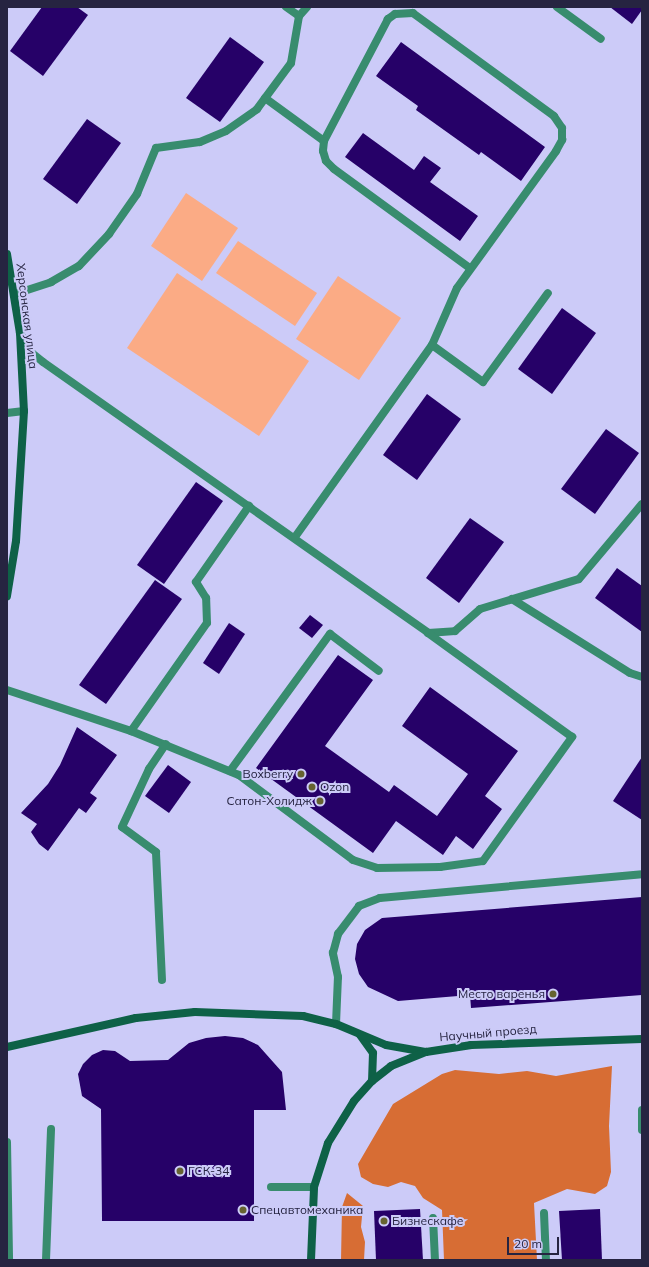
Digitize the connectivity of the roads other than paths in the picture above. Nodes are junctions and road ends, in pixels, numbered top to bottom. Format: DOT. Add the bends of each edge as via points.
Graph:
graph roads {
  1 [pos="286,7"];
  2 [pos="307,7"];
  3 [pos="557,7"];
  4 [pos="299,16"];
  5 [pos="601,39"];
  6 [pos="265,98"];
  7 [pos="324,141"];
  8 [pos="7,254"];
  9 [pos="470,268"];
  10 [pos="548,293"];
  11 [pos="15,294"];
  12 [pos="20,333"];
  13 [pos="432,345"];
  14 [pos="24,412"];
  15 [pos="7,414"];
  16 [pos="642,504"];
  17 [pos="249,506"];
  18 [pos="295,537"];
  19 [pos="7,596"];
  20 [pos="512,599"];
  21 [pos="428,633"];
  22 [pos="379,671"];
  23 [pos="642,677"];
  24 [pos="7,690"];
  25 [pos="131,731"];
  26 [pos="166,744"];
  27 [pos="230,771"];
  28 [pos="642,874"];
  29 [pos="162,980"];
  30 [pos="336,1024"];
  31 [pos="360,1036"];
  32 [pos="642,1038"];
  33 [pos="7,1047"];
  34 [pos="426,1052"];
  35 [pos="372,1081"];
  36 [pos="642,1110"];
  37 [pos="51,1129"];
  38 [pos="642,1130"];
  39 [pos="7,1142"];
  40 [pos="271,1186"];
  41 [pos="314,1187"];
  42 [pos="544,1213"];
  43 [pos="433,1218"];
  44 [pos="8,1260"];
  45 [pos="46,1260"];
  46 [pos="311,1260"];
  47 [pos="435,1260"];
  48 [pos="546,1260"];
  1 -- 4 [label="lane"];
  2 -- 4 [label="lane"];
  3 -- 5 [label="lane"];
  4 -- 6 [label="lane" via="291,63"];
  6 -- 7 [label="lane"];
  6 -- 11 [label="lane" via="257,109 226,131 200,142 156,148 137,194 109,234 79,266 51,282"];
  7 -- 9 [label="lane" via="324,156 334,169"];
  7 -- 9 [label="lane" via="388,19 403,12 413,13 554,116 562,128 562,140"];
  8 -- 11 [label="street, Херсонская улица"];
  9 -- 13 [label="lane" via="454,294"];
  10 -- 13 [label="lane" via="483,382"];
  11 -- 12 [label="street, Херсонская улица"];
  12 -- 14 [label="street, Херсонская улица"];
  12 -- 17 [label="lane" via="32,353 43,362"];
  13 -- 18 [label="lane"];
  14 -- 15 [label="lane"];
  14 -- 19 [label="street, Херсонская улица" via="16,541"];
  16 -- 20 [label="lane" via="579,579"];
  17 -- 18 [label="lane"];
  17 -- 25 [label="lane" via="196,582 206,598 207,623"];
  18 -- 21 [label="lane"];
  20 -- 21 [label="lane" via="480,609 455,631"];
  20 -- 23 [label="lane" via="630,673"];
  21 -- 27 [label="lane" via="572,737 482,861 440,867 377,868 353,860"];
  22 -- 27 [label="lane" via="330,634"];
  24 -- 25 [label="lane"];
  25 -- 26 [label="lane"];
  26 -- 27 [label="lane"];
  26 -- 29 [label="lane" via="150,769 122,827 156,852"];
  28 -- 30 [label="lane" via="380,898 359,906 338,934 333,953 338,977"];
  30 -- 31 [label="street"];
  30 -- 33 [label="street" via="303,1016 195,1012 136,1018"];
  31 -- 34 [label="street" via="386,1045"];
  31 -- 35 [label="street" via="373,1053"];
  32 -- 34 [label="street, Научный проезд" via="471,1045"];
  34 -- 35 [label="street, Научный проезд" via="391,1066"];
  35 -- 41 [label="street, Научный проезд" via="354,1101 331,1137"];
  36 -- 38 [label="lane"];
  37 -- 45 [label="lane"];
  39 -- 44 [label="lane"];
  40 -- 41 [label="lane"];
  41 -- 46 [label="street, Научный проезд"];
  42 -- 48 [label="lane"];
  43 -- 47 [label="lane"];
}
